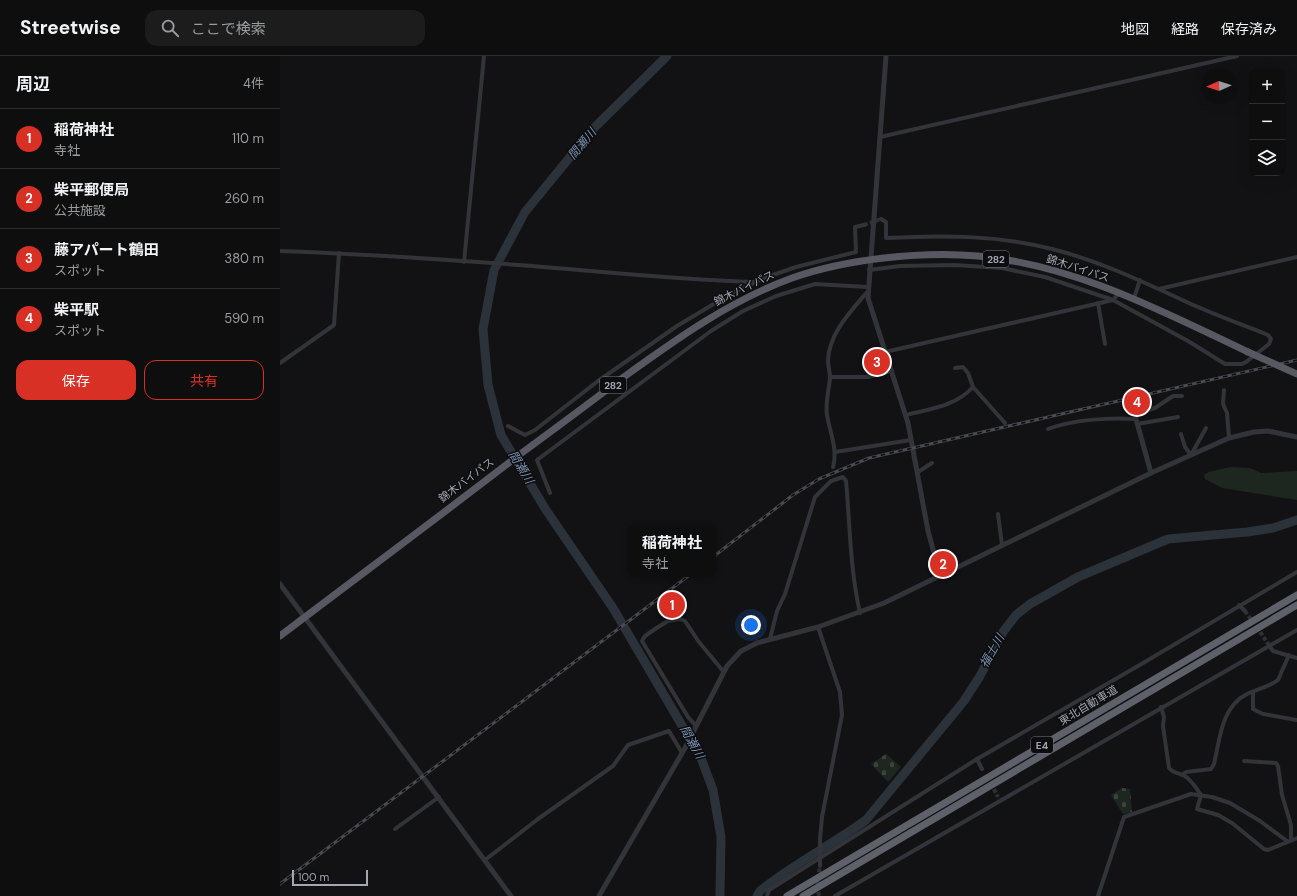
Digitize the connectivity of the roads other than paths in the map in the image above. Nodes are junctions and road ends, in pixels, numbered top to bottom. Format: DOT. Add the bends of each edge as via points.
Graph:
graph roads {
  1 [pos="484,56"];
  2 [pos="886,56"];
  3 [pos="1237,56"];
  4 [pos="880,136"];
  5 [pos="881,219"];
  6 [pos="864,225"];
  7 [pos="280,251"];
  8 [pos="339,253"];
  9 [pos="1297,257"];
  10 [pos="869,261"];
  11 [pos="464,262"];
  12 [pos="869,270"];
  13 [pos="1140,280"];
  14 [pos="755,282"];
  15 [pos="868,289"];
  16 [pos="1158,289"];
  17 [pos="1119,293"];
  18 [pos="1134,298"];
  19 [pos="1113,300"];
  20 [pos="1098,303"];
  21 [pos="1105,344"];
  22 [pos="885,352"];
  23 [pos="280,364"];
  24 [pos="955,368"];
  25 [pos="892,371"];
  26 [pos="1297,374"];
  27 [pos="830,377"];
  28 [pos="973,387"];
  29 [pos="1224,390"];
  30 [pos="1182,396"];
  31 [pos="906,415"];
  32 [pos="1178,417"];
  33 [pos="1136,421"];
  34 [pos="1005,423"];
  35 [pos="508,426"];
  36 [pos="1206,428"];
  37 [pos="1048,429"];
  38 [pos="1181,434"];
  39 [pos="1297,437"];
  40 [pos="1229,438"];
  41 [pos="911,440"];
  42 [pos="835,452"];
  43 [pos="1191,456"];
  44 [pos="932,463"];
  45 [pos="833,466"];
  46 [pos="918,472"];
  47 [pos="1151,473"];
  48 [pos="550,493"];
  49 [pos="998,514"];
  50 [pos="1002,545"];
  51 [pos="1297,572"];
  52 [pos="940,575"];
  53 [pos="280,584"];
  54 [pos="1297,595"];
  55 [pos="1239,605"];
  56 [pos="1297,605"];
  57 [pos="1245,611"];
  58 [pos="860,613"];
  59 [pos="305,617"];
  60 [pos="818,627"];
  61 [pos="1297,630"];
  62 [pos="280,636"];
  63 [pos="770,639"];
  64 [pos="1269,645"];
  65 [pos="1289,655"];
  66 [pos="1297,658"];
  67 [pos="723,671"];
  68 [pos="1253,692"];
  69 [pos="1161,707"];
  70 [pos="1297,720"];
  71 [pos="696,728"];
  72 [pos="682,753"];
  73 [pos="977,759"];
  74 [pos="1244,761"];
  75 [pos="982,768"];
  76 [pos="1182,775"];
  77 [pos="1201,795"];
  78 [pos="439,796"];
  79 [pos="395,829"];
  80 [pos="1297,838"];
  81 [pos="1289,840"];
  82 [pos="819,858"];
  83 [pos="485,860"];
  84 [pos="820,866"];
  85 [pos="511,896"];
  86 [pos="599,896"];
  87 [pos="767,896"];
  88 [pos="787,896"];
  89 [pos="803,896"];
  90 [pos="835,896"];
  91 [pos="1098,896"];
  1 -- 11 [label="street"];
  2 -- 4 [label="street"];
  3 -- 4 [label="street"];
  4 -- 10 [label="street"];
  5 -- 13 [label="street" via="886,222 886,238 954,236 1006,240 1074,255"];
  6 -- 14 [label="street" via="855,227 856,252 807,264"];
  7 -- 8 [label="street"];
  8 -- 11 [label="street"];
  8 -- 23 [label="street" via="334,325"];
  9 -- 16 [label="street"];
  10 -- 12 [label="street"];
  10 -- 17 [label="highway, 錦木バイパス / 282" via="900,256 980,256 1049,269"];
  10 -- 59 [label="highway, 錦木バイパス / 282" via="822,269 791,278 705,320 506,464"];
  11 -- 14 [label="street" via="705,281"];
  12 -- 15 [label="street"];
  12 -- 19 [label="street" via="928,265 998,268 1045,277"];
  13 -- 16 [label="street"];
  13 -- 18 [label="street"];
  14 -- 35 [label="street" via="677,326 598,381 535,430 525,435"];
  15 -- 22 [label="street" via="868,298"];
  15 -- 27 [label="street" via="833,340 828,359"];
  15 -- 48 [label="street" via="815,284 803,286 753,306 718,326 537,460"];
  16 -- 19 [label="street" via="1268,336 1271,338 1270,344 1242,364 1225,364"];
  17 -- 18 [label="highway, 錦木バイパス / 282"];
  17 -- 19 [label="street"];
  18 -- 26 [label="highway, 錦木バイパス / 282, bridge"];
  19 -- 20 [label="street"];
  20 -- 21 [label="street"];
  20 -- 22 [label="street"];
  22 -- 25 [label="street"];
  24 -- 28 [label="street" via="963,367"];
  25 -- 27 [label="street" via="868,377"];
  25 -- 31 [label="street"];
  27 -- 42 [label="street" via="827,414"];
  28 -- 31 [label="street" via="965,396 954,401"];
  28 -- 34 [label="street"];
  29 -- 40 [label="street" via="1223,404 1227,413"];
  30 -- 33 [label="street" via="1173,396 1155,408 1138,413"];
  31 -- 41 [label="street"];
  32 -- 33 [label="street"];
  33 -- 37 [label="street" via="1106,418 1069,422"];
  33 -- 47 [label="street"];
  36 -- 43 [label="street"];
  38 -- 43 [label="street"];
  39 -- 40 [label="street" via="1268,431"];
  40 -- 43 [label="street"];
  41 -- 42 [label="street"];
  41 -- 46 [label="street"];
  42 -- 45 [label="street"];
  43 -- 47 [label="street"];
  44 -- 46 [label="street"];
  46 -- 52 [label="street" via="928,531"];
  47 -- 50 [label="street"];
  49 -- 50 [label="street"];
  50 -- 52 [label="street"];
  51 -- 55 [label="street"];
  52 -- 58 [label="street"];
  53 -- 59 [label="street"];
  54 -- 88 [label="highway, 東北自動車道 / E4"];
  55 -- 57 [label="street"];
  55 -- 73 [label="street"];
  56 -- 89 [label="highway, 東北自動車道 / E4"];
  58 -- 60 [label="street"];
  58 -- 63 [label="street" via="850,552 846,481 843,477 831,481 815,497"];
  59 -- 62 [label="highway, 錦木バイパス / 282"];
  59 -- 78 [label="street"];
  60 -- 63 [label="street"];
  60 -- 82 [label="street" via="840,692 842,715 820,839"];
  61 -- 64 [label="street"];
  63 -- 67 [label="street" via="741,651"];
  64 -- 65 [label="street" via="1273,651"];
  64 -- 69 [label="street"];
  65 -- 66 [label="street"];
  65 -- 68 [label="street" via="1284,672 1278,680"];
  67 -- 71 [label="street"];
  67 -- 71 [label="street" via="698,642 685,621 680,619 668,621 645,636 642,641"];
  68 -- 70 [label="street" via="1253,709 1263,714"];
  68 -- 76 [label="street" via="1237,700 1224,720 1211,769 1186,772"];
  69 -- 76 [label="street" via="1169,768"];
  69 -- 90 [label="street"];
  71 -- 72 [label="street"];
  72 -- 83 [label="street" via="669,730 628,744 613,766"];
  72 -- 86 [label="street"];
  73 -- 75 [label="street"];
  73 -- 82 [label="street"];
  74 -- 81 [label="street" via="1276,763 1278,766 1282,795 1291,825"];
  76 -- 77 [label="street"];
  77 -- 81 [label="street" via="1230,803"];
  77 -- 81 [label="street" via="1197,810 1218,815 1232,823 1264,849 1282,845"];
  77 -- 91 [label="street" via="1191,794 1124,817"];
  78 -- 79 [label="street"];
  78 -- 83 [label="street"];
  80 -- 81 [label="street"];
  82 -- 84 [label="street"];
  82 -- 87 [label="street" via="769,890"];
  83 -- 85 [label="street"];
}
